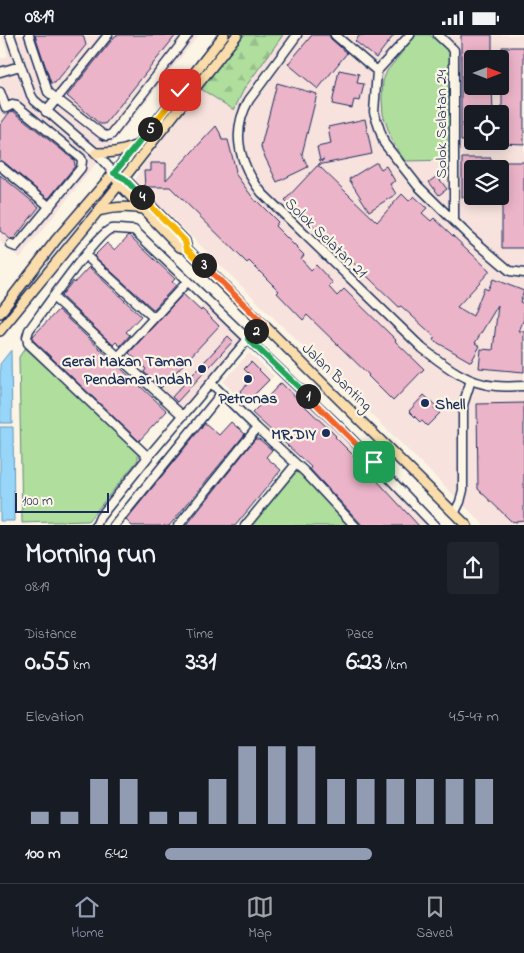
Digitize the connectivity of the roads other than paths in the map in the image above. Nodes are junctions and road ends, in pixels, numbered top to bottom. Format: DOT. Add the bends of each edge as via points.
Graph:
graph roads {
  1 [pos="10,35"];
  2 [pos="29,35"];
  3 [pos="97,35"];
  4 [pos="108,35"];
  5 [pos="188,35"];
  6 [pos="224,35"];
  7 [pos="237,35"];
  8 [pos="297,35"];
  9 [pos="335,35"];
  10 [pos="410,35"];
  11 [pos="438,35"];
  12 [pos="100,44"];
  13 [pos="20,66"];
  14 [pos="377,71"];
  15 [pos="0,72"];
  16 [pos="0,92"];
  17 [pos="57,99"];
  18 [pos="46,112"];
  19 [pos="137,145"];
  20 [pos="96,153"];
  21 [pos="0,166"];
  22 [pos="114,173"];
  23 [pos="121,181"];
  24 [pos="50,207"];
  25 [pos="143,209"];
  26 [pos="98,211"];
  27 [pos="454,221"];
  28 [pos="11,245"];
  29 [pos="187,249"];
  30 [pos="85,255"];
  31 [pos="524,273"];
  32 [pos="187,281"];
  33 [pos="53,297"];
  34 [pos="0,313"];
  35 [pos="154,319"];
  36 [pos="264,324"];
  37 [pos="0,331"];
  38 [pos="248,339"];
  39 [pos="118,357"];
  40 [pos="471,380"];
  41 [pos="211,383"];
  42 [pos="524,386"];
  43 [pos="221,394"];
  44 [pos="182,416"];
  45 [pos="257,428"];
  46 [pos="148,457"];
  47 [pos="296,464"];
  48 [pos="455,512"];
  49 [pos="96,525"];
  50 [pos="114,525"];
  51 [pos="178,525"];
  52 [pos="245,525"];
  53 [pos="355,525"];
  54 [pos="435,525"];
  55 [pos="467,525"];
  1 -- 13 [label="street"];
  2 -- 17 [label="street" via="48,92"];
  3 -- 12 [label="street"];
  4 -- 12 [label="street"];
  5 -- 17 [label="street" via="111,135 102,134"];
  6 -- 19 [label="main road"];
  7 -- 23 [label="main road"];
  8 -- 40 [label="street, Solok Selatan 21" via="244,110 238,139 243,161 262,193 422,348"];
  9 -- 14 [label="street"];
  10 -- 14 [label="street"];
  11 -- 27 [label="street, Solok Selatan 24" via="454,50"];
  12 -- 17 [label="street"];
  13 -- 15 [label="street"];
  13 -- 18 [label="street" via="34,101"];
  14 -- 27 [label="street" via="374,111 384,143 418,186"];
  16 -- 24 [label="street" via="6,108 17,106 82,161 81,168"];
  17 -- 18 [label="street"];
  18 -- 20 [label="street"];
  19 -- 20 [label="main road" via="124,151"];
  19 -- 22 [label="main road"];
  20 -- 22 [label="street"];
  21 -- 24 [label="street"];
  22 -- 23 [label="main road, Jalan Banting"];
  22 -- 34 [label="main road" via="56,240"];
  23 -- 25 [label="main road, Jalan Banting"];
  23 -- 26 [label="main road"];
  23 -- 29 [label="main road, Jalan Banting" via="185,241"];
  24 -- 28 [label="street" via="16,247"];
  25 -- 26 [label="main road" via="122,206"];
  25 -- 29 [label="main road, Jalan Banting" via="180,247"];
  26 -- 37 [label="main road"];
  27 -- 31 [label="street" via="510,271"];
  29 -- 36 [label="main road, Jalan Banting"];
  30 -- 32 [label="street" via="110,229 134,230"];
  30 -- 33 [label="street"];
  30 -- 35 [label="street"];
  32 -- 35 [label="street"];
  32 -- 38 [label="street"];
  33 -- 39 [label="street"];
  33 -- 46 [label="street" via="29,329 28,343"];
  35 -- 39 [label="street"];
  36 -- 38 [label="street"];
  36 -- 48 [label="main road, Jalan Banting"];
  38 -- 41 [label="street"];
  38 -- 54 [label="street"];
  39 -- 44 [label="street"];
  40 -- 42 [label="street, Solok Selatan 21" via="494,386"];
  40 -- 48 [label="street" via="464,405 463,490"];
  41 -- 43 [label="street"];
  41 -- 44 [label="street"];
  43 -- 45 [label="street"];
  43 -- 50 [label="street"];
  44 -- 46 [label="street"];
  45 -- 47 [label="street"];
  45 -- 51 [label="street"];
  46 -- 49 [label="street"];
  47 -- 52 [label="street"];
  47 -- 53 [label="street"];
  48 -- 55 [label="main road, Jalan Banting"];
}
